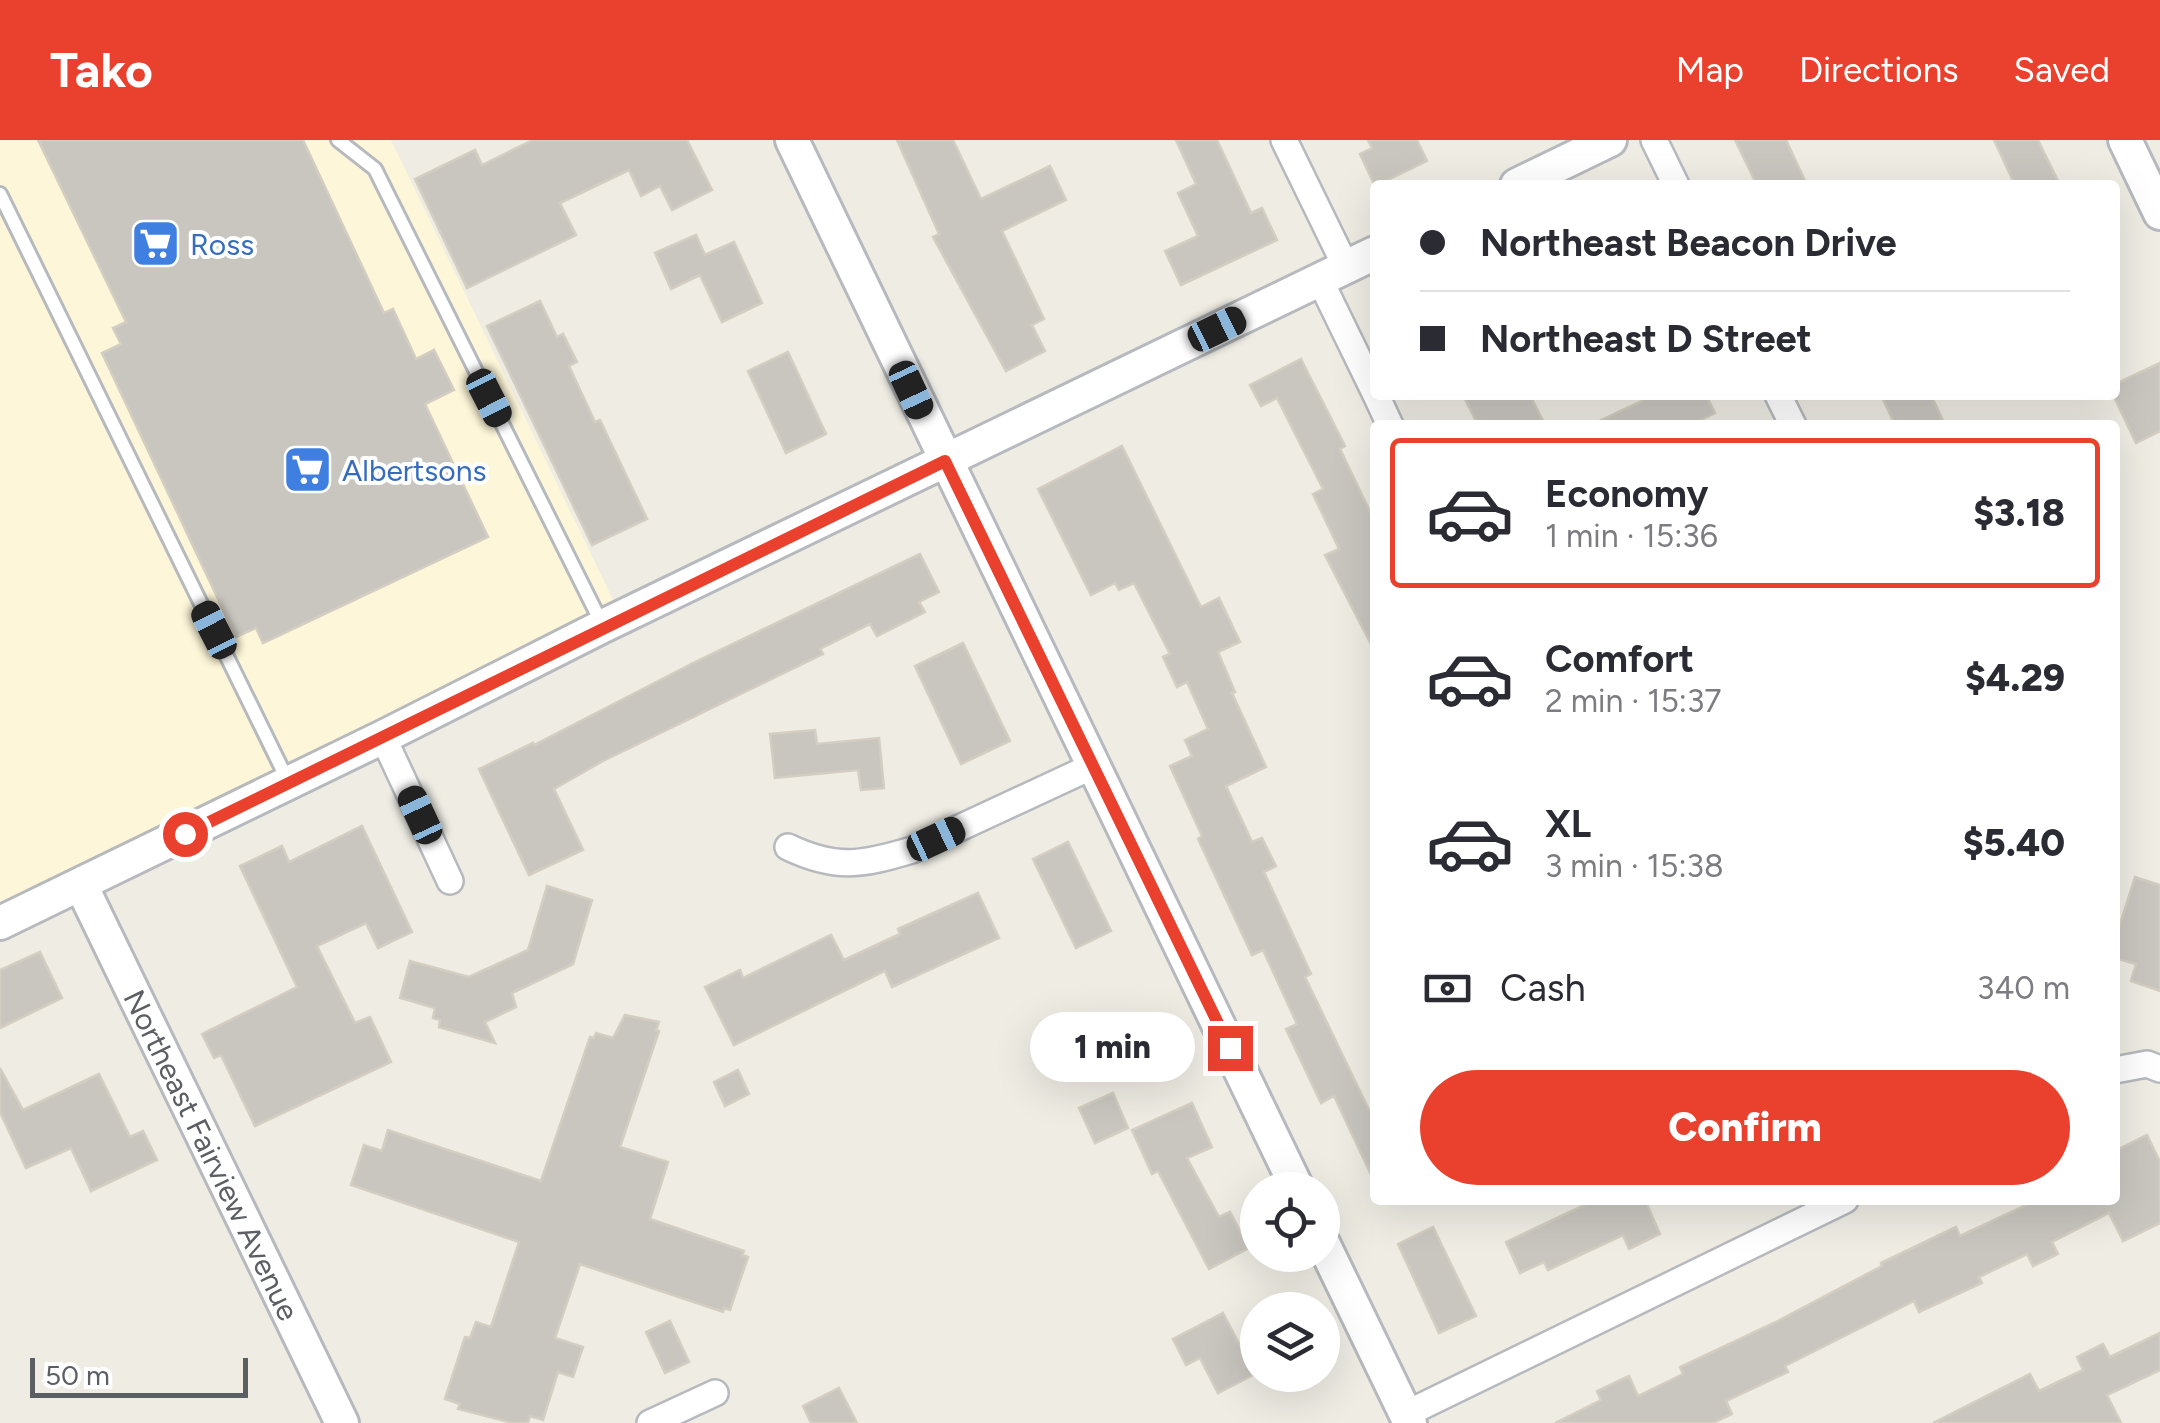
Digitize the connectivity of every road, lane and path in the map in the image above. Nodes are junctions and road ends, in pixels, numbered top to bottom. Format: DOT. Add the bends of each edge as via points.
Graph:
graph roads {
  1 [pos="338,140"];
  2 [pos="792,140"];
  3 [pos="1284,140"];
  4 [pos="1610,140"];
  5 [pos="1654,140"];
  6 [pos="2125,140"];
  7 [pos="1526,180"];
  8 [pos="1674,180"];
  9 [pos="0,194"];
  10 [pos="2160,213"];
  11 [pos="1347,267"];
  12 [pos="1370,371"];
  13 [pos="945,461"];
  14 [pos="603,626"];
  15 [pos="383,737"];
  16 [pos="1093,766"];
  17 [pos="289,783"];
  18 [pos="788,847"];
  19 [pos="450,881"];
  20 [pos="81,885"];
  21 [pos="0,923"];
  22 [pos="2120,1069"];
  23 [pos="2160,1069"];
  24 [pos="1289,1172"];
  25 [pos="1835,1205"];
  26 [pos="1337,1272"];
  27 [pos="714,1393"];
  28 [pos="1408,1419"];
  29 [pos="342,1423"];
  30 [pos="650,1423"];
  1 -- 14 [label="lane" via="375,169"];
  2 -- 13 [label="street"];
  3 -- 11 [label="street"];
  4 -- 7 [label="street"];
  5 -- 8 [label="street"];
  6 -- 10 [label="street"];
  9 -- 17 [label="lane"];
  11 -- 12 [label="street"];
  11 -- 13 [label="street"];
  13 -- 14 [label="street"];
  13 -- 16 [label="street"];
  14 -- 15 [label="street"];
  15 -- 17 [label="street"];
  15 -- 19 [label="street"];
  16 -- 18 [label="street" via="883,859 817,860"];
  16 -- 24 [label="street"];
  17 -- 20 [label="street"];
  20 -- 21 [label="street"];
  20 -- 29 [label="street, Northeast Fairview Avenue"];
  22 -- 23 [label="street" via="2147,1064"];
  25 -- 28 [label="street"];
  26 -- 28 [label="street"];
  27 -- 30 [label="street"];
}
